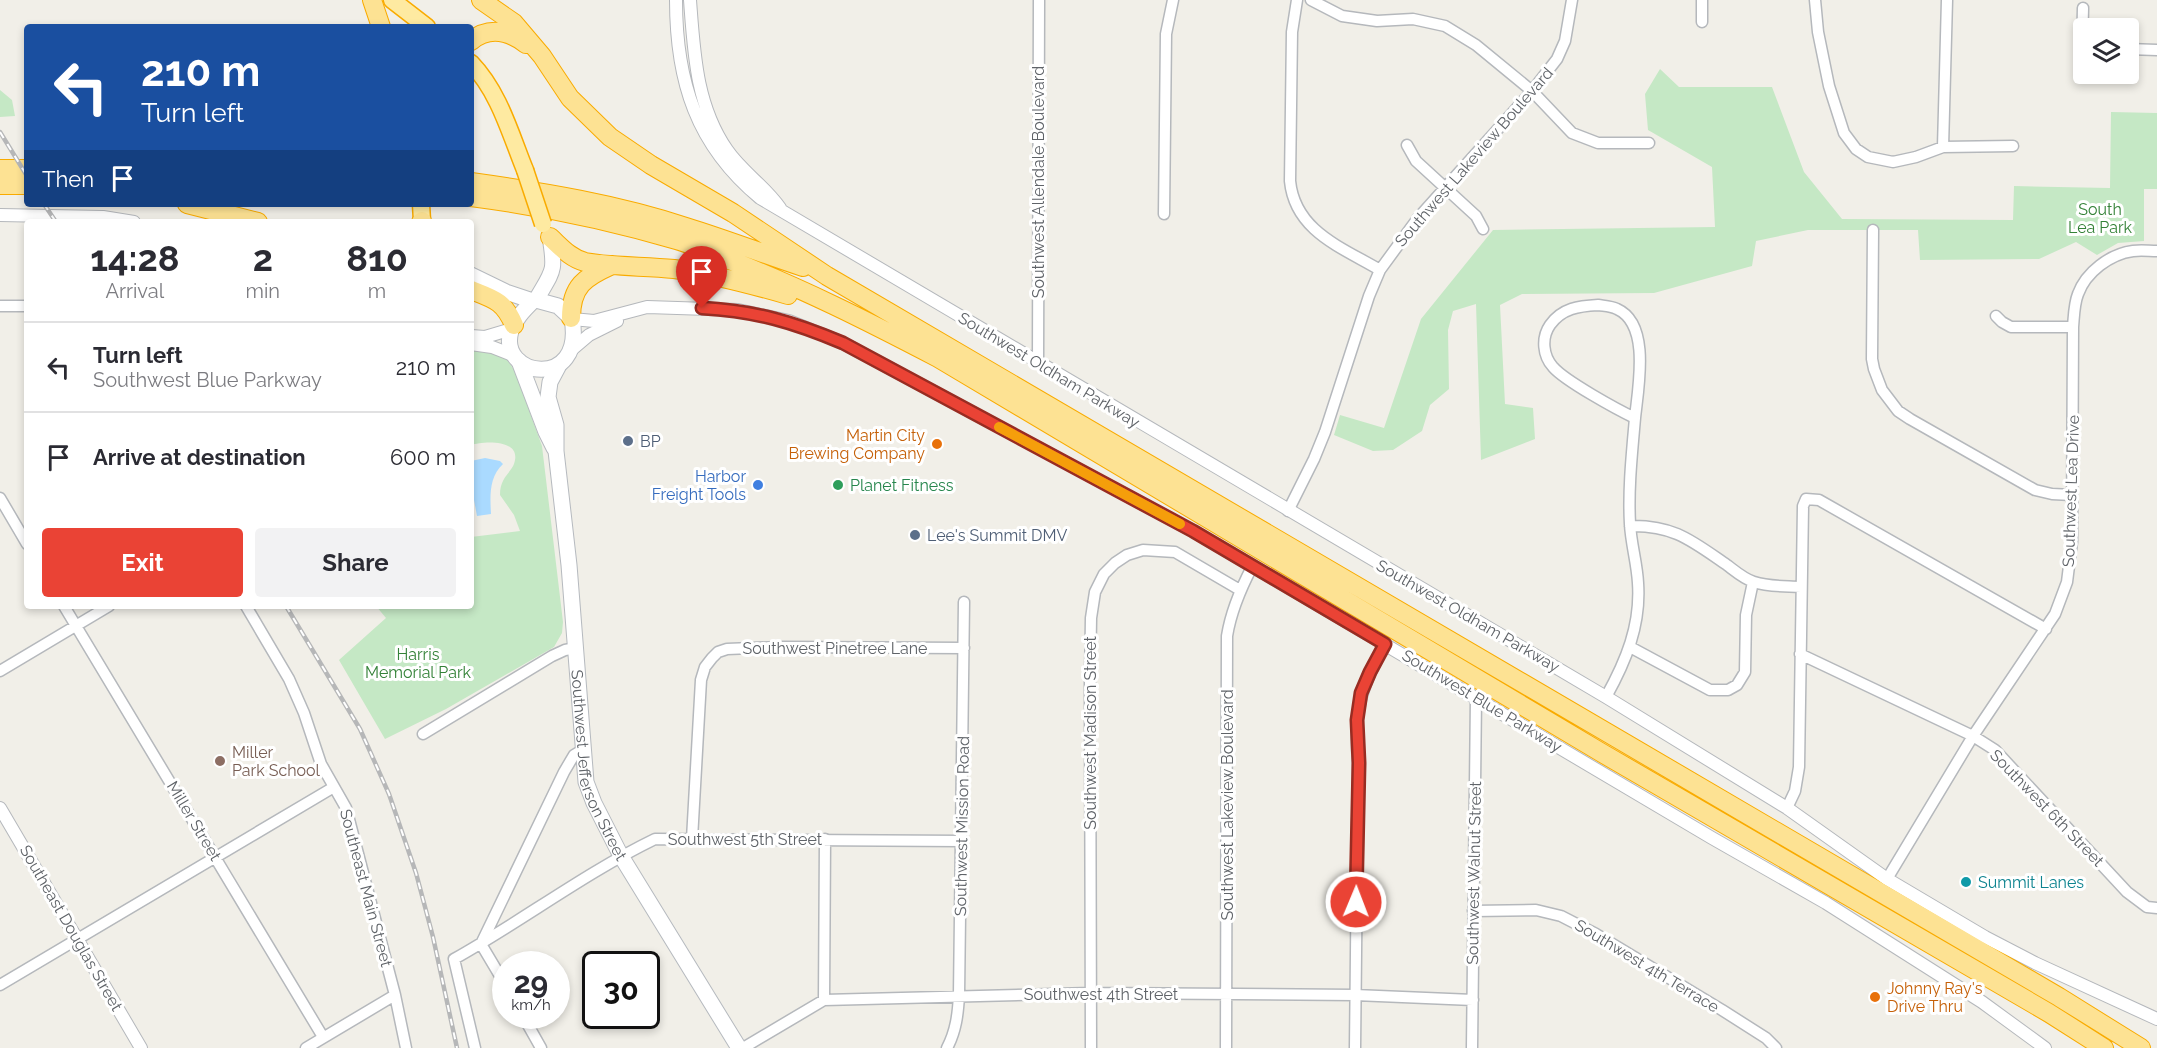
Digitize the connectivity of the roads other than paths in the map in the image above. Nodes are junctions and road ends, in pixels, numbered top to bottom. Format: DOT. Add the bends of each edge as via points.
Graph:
graph roads {
  1 [pos="372,0"];
  2 [pos="481,0"];
  3 [pos="676,0"];
  4 [pos="690,0"];
  5 [pos="1039,0"];
  6 [pos="1173,0"];
  7 [pos="1297,0"];
  8 [pos="1311,0"];
  9 [pos="1572,0"];
  10 [pos="1702,0"];
  11 [pos="1815,0"];
  12 [pos="1947,0"];
  13 [pos="399,2"];
  14 [pos="2083,8"];
  15 [pos="2083,18"];
  16 [pos="1702,22"];
  17 [pos="380,24"];
  18 [pos="404,24"];
  19 [pos="424,24"];
  20 [pos="474,39"];
  21 [pos="2139,49"];
  22 [pos="2157,50"];
  23 [pos="542,56"];
  24 [pos="474,66"];
  25 [pos="694,90"];
  26 [pos="1532,91"];
  27 [pos="1649,143"];
  28 [pos="1407,145"];
  29 [pos="2013,146"];
  30 [pos="1943,147"];
  31 [pos="0,169"];
  32 [pos="24,169"];
  33 [pos="474,182"];
  34 [pos="24,185"];
  35 [pos="0,186"];
  36 [pos="1445,188"];
  37 [pos="474,197"];
  38 [pos="199,207"];
  39 [pos="1164,214"];
  40 [pos="0,215"];
  41 [pos="116,219"];
  42 [pos="246,219"];
  43 [pos="1483,229"];
  44 [pos="547,230"];
  45 [pos="1873,230"];
  46 [pos="2157,251"];
  47 [pos="613,265"];
  48 [pos="1380,270"];
  49 [pos="474,276"];
  50 [pos="827,276"];
  51 [pos="474,291"];
  52 [pos="534,301"];
  53 [pos="0,306"];
  54 [pos="24,306"];
  55 [pos="667,308"];
  56 [pos="857,316"];
  57 [pos="1996,316"];
  58 [pos="572,319"];
  59 [pos="513,327"];
  60 [pos="2073,327"];
  61 [pos="474,336"];
  62 [pos="474,344"];
  63 [pos="569,352"];
  64 [pos="517,358"];
  65 [pos="1038,363"];
  66 [pos="558,366"];
  67 [pos="1635,418"];
  68 [pos="556,451"];
  69 [pos="2072,495"];
  70 [pos="0,498"];
  71 [pos="1288,511"];
  72 [pos="1630,526"];
  73 [pos="24,539"];
  74 [pos="1252,567"];
  75 [pos="1753,582"];
  76 [pos="1801,587"];
  77 [pos="1240,590"];
  78 [pos="964,602"];
  79 [pos="66,609"];
  80 [pos="104,609"];
  81 [pos="248,609"];
  82 [pos="76,626"];
  83 [pos="2046,629"];
  84 [pos="1385,644"];
  85 [pos="1630,647"];
  86 [pos="576,648"];
  87 [pos="964,648"];
  88 [pos="1800,654"];
  89 [pos="0,671"];
  90 [pos="1606,697"];
  91 [pos="1476,698"];
  92 [pos="423,734"];
  93 [pos="1973,736"];
  94 [pos="584,749"];
  95 [pos="334,787"];
  96 [pos="0,808"];
  97 [pos="1787,808"];
  98 [pos="692,839"];
  99 [pos="825,839"];
  100 [pos="962,841"];
  101 [pos="621,856"];
  102 [pos="216,857"];
  103 [pos="1887,879"];
  104 [pos="2157,908"];
  105 [pos="1473,911"];
  106 [pos="78,939"];
  107 [pos="481,944"];
  108 [pos="492,962"];
  109 [pos="0,985"];
  110 [pos="1091,993"];
  111 [pos="1226,993"];
  112 [pos="394,995"];
  113 [pos="959,995"];
  114 [pos="1355,995"];
  115 [pos="824,1000"];
  116 [pos="1473,1000"];
  117 [pos="2049,1013"];
  118 [pos="2157,1019"];
  119 [pos="530,1029"];
  120 [pos="323,1037"];
  121 [pos="141,1048"];
  122 [pos="306,1048"];
  123 [pos="406,1048"];
  124 [pos="475,1048"];
  125 [pos="541,1048"];
  126 [pos="739,1048"];
  127 [pos="743,1048"];
  128 [pos="947,1048"];
  129 [pos="1091,1048"];
  130 [pos="1226,1048"];
  131 [pos="1355,1048"];
  132 [pos="1472,1048"];
  133 [pos="1776,1048"];
  134 [pos="2045,1048"];
  135 [pos="2085,1048"];
  136 [pos="2104,1048"];
  137 [pos="2140,1048"];
  1 -- 17 [label="highway"];
  2 -- 23 [label="highway" via="514,23"];
  3 -- 25 [label="street, Southwest Oldham Parkway" via="678,40"];
  4 -- 25 [label="street, Southwest Oldham Parkway"];
  5 -- 65 [label="street, Southwest Allendale Boulevard"];
  6 -- 39 [label="street" via="1166,34"];
  7 -- 48 [label="street" via="1292,32 1293,201 1315,231"];
  8 -- 26 [label="street" via="1342,16 1377,21 1413,19 1445,26 1476,45"];
  9 -- 26 [label="street, Southwest Lakeview Boulevard" via="1565,40 1557,59"];
  10 -- 16 [label="street"];
  11 -- 30 [label="street" via="1829,86 1844,133 1856,149 1868,157 1893,162"];
  12 -- 30 [label="street"];
  13 -- 18 [label="highway"];
  13 -- 19 [label="highway"];
  14 -- 15 [label="street"];
  20 -- 23 [label="highway" via="486,32 502,32 517,37"];
  21 -- 22 [label="street"];
  23 -- 50 [label="highway" via="570,98 610,137"];
  24 -- 44 [label="highway, bridge" via="495,95"];
  25 -- 65 [label="street, Southwest Oldham Parkway" via="728,152 781,209"];
  26 -- 27 [label="street" via="1572,133 1598,143"];
  26 -- 36 [label="street, Southwest Lakeview Boulevard"];
  28 -- 36 [label="street" via="1416,161"];
  29 -- 30 [label="street"];
  31 -- 32 [label="highway"];
  33 -- 50 [label="highway" via="608,206 685,226"];
  34 -- 35 [label="highway"];
  36 -- 43 [label="street" via="1476,216"];
  36 -- 48 [label="street, Southwest Lakeview Boulevard"];
  37 -- 56 [label="highway" via="604,221 678,240"];
  38 -- 42 [label="highway"];
  40 -- 41 [label="street"];
  44 -- 47 [label="highway" via="576,260"];
  44 -- 52 [label="main road" via="553,270"];
  45 -- 69 [label="street" via="1872,359 1876,379 1888,400 1910,419 2035,490"];
  46 -- 60 [label="street, Southwest Lea Drive" via="2121,254 2098,266 2079,291"];
  47 -- 56 [label="highway" via="674,269 747,282"];
  47 -- 58 [label="highway" via="594,273 580,285 572,300"];
  48 -- 71 [label="street, Southwest Lakeview Boulevard" via="1325,432"];
  49 -- 52 [label="main road"];
  50 -- 137 [label="highway" via="2049,991"];
  51 -- 59 [label="highway" via="501,303"];
  52 -- 58 [label="main road" via="558,306"];
  52 -- 59 [label="main road"];
  53 -- 54 [label="street"];
  55 -- 58 [label="street, Southwest Blue Parkway" via="647,307 594,321"];
  55 -- 63 [label="street, Southwest Blue Parkway" via="609,324"];
  55 -- 74 [label="street, Southwest Blue Parkway" via="738,310 789,321 843,343 1193,531"];
  56 -- 117 [label="highway" via="938,358 1602,753"];
  57 -- 60 [label="street" via="2012,327"];
  58 -- 63 [label="main road"];
  59 -- 61 [label="street" via="485,337"];
  59 -- 64 [label="main road" via="510,338"];
  60 -- 69 [label="street, Southwest Lea Drive"];
  62 -- 64 [label="street"];
  63 -- 66 [label="main road"];
  64 -- 66 [label="main road" via="537,369"];
  64 -- 68 [label="main road, Southwest Jefferson Street"];
  65 -- 71 [label="street, Southwest Oldham Parkway"];
  66 -- 68 [label="main road, Southwest Jefferson Street" via="548,391 556,425"];
  67 -- 67 [label="street" via="1639,345 1630,320 1614,307 1598,305 1581,306 1558,315 1545,333 1547,358 1554,369"];
  67 -- 72 [label="street"];
  68 -- 86 [label="main road, Southwest Jefferson Street"];
  69 -- 83 [label="street, Southwest Lea Drive" via="2067,582"];
  70 -- 73 [label="street"];
  71 -- 90 [label="street, Southwest Oldham Parkway"];
  72 -- 75 [label="street" via="1652,526 1684,536"];
  72 -- 85 [label="street" via="1638,583"];
  74 -- 77 [label="street, Southwest Lakeview Boulevard"];
  74 -- 84 [label="street, Southwest Blue Parkway"];
  75 -- 76 [label="street"];
  75 -- 85 [label="street" via="1746,615 1744,672 1737,685 1728,690 1710,690"];
  76 -- 83 [label="street" via="1803,506 1806,499 1819,500"];
  76 -- 88 [label="street"];
  77 -- 110 [label="street, Southwest Madison Street" via="1175,552 1143,550 1115,563 1104,573 1095,592 1090,682"];
  77 -- 111 [label="street, Southwest Lakeview Boulevard" via="1227,636"];
  78 -- 87 [label="street, Southwest Mission Road"];
  79 -- 82 [label="street, Miller Street"];
  80 -- 82 [label="street"];
  81 -- 95 [label="street, Southeast Main Street" via="289,679"];
  82 -- 89 [label="street"];
  82 -- 102 [label="street, Miller Street"];
  83 -- 93 [label="street, Southwest Lea Drive"];
  84 -- 91 [label="street, Southwest Blue Parkway"];
  84 -- 114 [label="street" via="1361,693 1357,720"];
  85 -- 90 [label="street"];
  86 -- 92 [label="street" via="552,656"];
  86 -- 94 [label="main road, Southwest Jefferson Street"];
  87 -- 98 [label="street, Southwest Pinetree Lane" via="780,647 718,652 700,680"];
  87 -- 100 [label="street, Southwest Mission Road"];
  88 -- 93 [label="street, Southwest 6th Street"];
  88 -- 97 [label="street" via="1799,767"];
  90 -- 97 [label="street, Southwest Oldham Parkway"];
  91 -- 105 [label="street, Southwest Walnut Street"];
  91 -- 134 [label="street, Southwest Blue Parkway" via="1826,903 1982,1002"];
  93 -- 103 [label="street, Southwest Lea Drive"];
  93 -- 104 [label="street, Southwest 6th Street" via="1995,750 2127,892 2147,907"];
  94 -- 101 [label="main road, Southwest Jefferson Street" via="586,782"];
  94 -- 107 [label="street" via="574,755 564,772"];
  95 -- 102 [label="street"];
  95 -- 112 [label="street, Southeast Main Street" via="346,808"];
  96 -- 106 [label="street, Southeast Douglas Street"];
  97 -- 103 [label="street, Southwest Oldham Parkway"];
  98 -- 99 [label="street, Southwest 5th Street"];
  98 -- 101 [label="street, Southwest 5th Street" via="655,839"];
  99 -- 100 [label="street, Southwest 5th Street"];
  99 -- 115 [label="street"];
  100 -- 113 [label="street, Southwest Mission Road"];
  101 -- 107 [label="street, Southwest 5th Street"];
  101 -- 126 [label="main road, Southwest Jefferson Street"];
  102 -- 106 [label="street"];
  102 -- 120 [label="street, Miller Street"];
  103 -- 118 [label="street, Southwest Oldham Parkway" via="2008,949"];
  105 -- 116 [label="street, Southwest Walnut Street"];
  105 -- 133 [label="street, Southwest 4th Terrace" via="1536,910 1561,916 1722,1010"];
  106 -- 109 [label="street"];
  106 -- 121 [label="street, Southeast Douglas Street"];
  107 -- 108 [label="street"];
  107 -- 124 [label="street, Southwest 5th Street" via="454,959"];
  110 -- 111 [label="street, Southwest 4th Street"];
  110 -- 113 [label="street, Southwest 4th Street"];
  110 -- 129 [label="street, Southwest Madison Street"];
  111 -- 114 [label="street, Southwest 4th Street"];
  111 -- 130 [label="street, Southwest Lakeview Boulevard"];
  112 -- 120 [label="street"];
  112 -- 123 [label="street, Southeast Main Street"];
  113 -- 115 [label="street, Southwest 4th Street"];
  113 -- 128 [label="street, Southwest Mission Road" via="956,1023"];
  114 -- 116 [label="street, Southwest 4th Street"];
  114 -- 131 [label="street"];
  115 -- 127 [label="street, Southwest 4th Street"];
  116 -- 132 [label="street, Southwest Walnut Street"];
  117 -- 135 [label="highway"];
  117 -- 136 [label="highway"];
  119 -- 125 [label="street"];
  120 -- 122 [label="street"];
}
